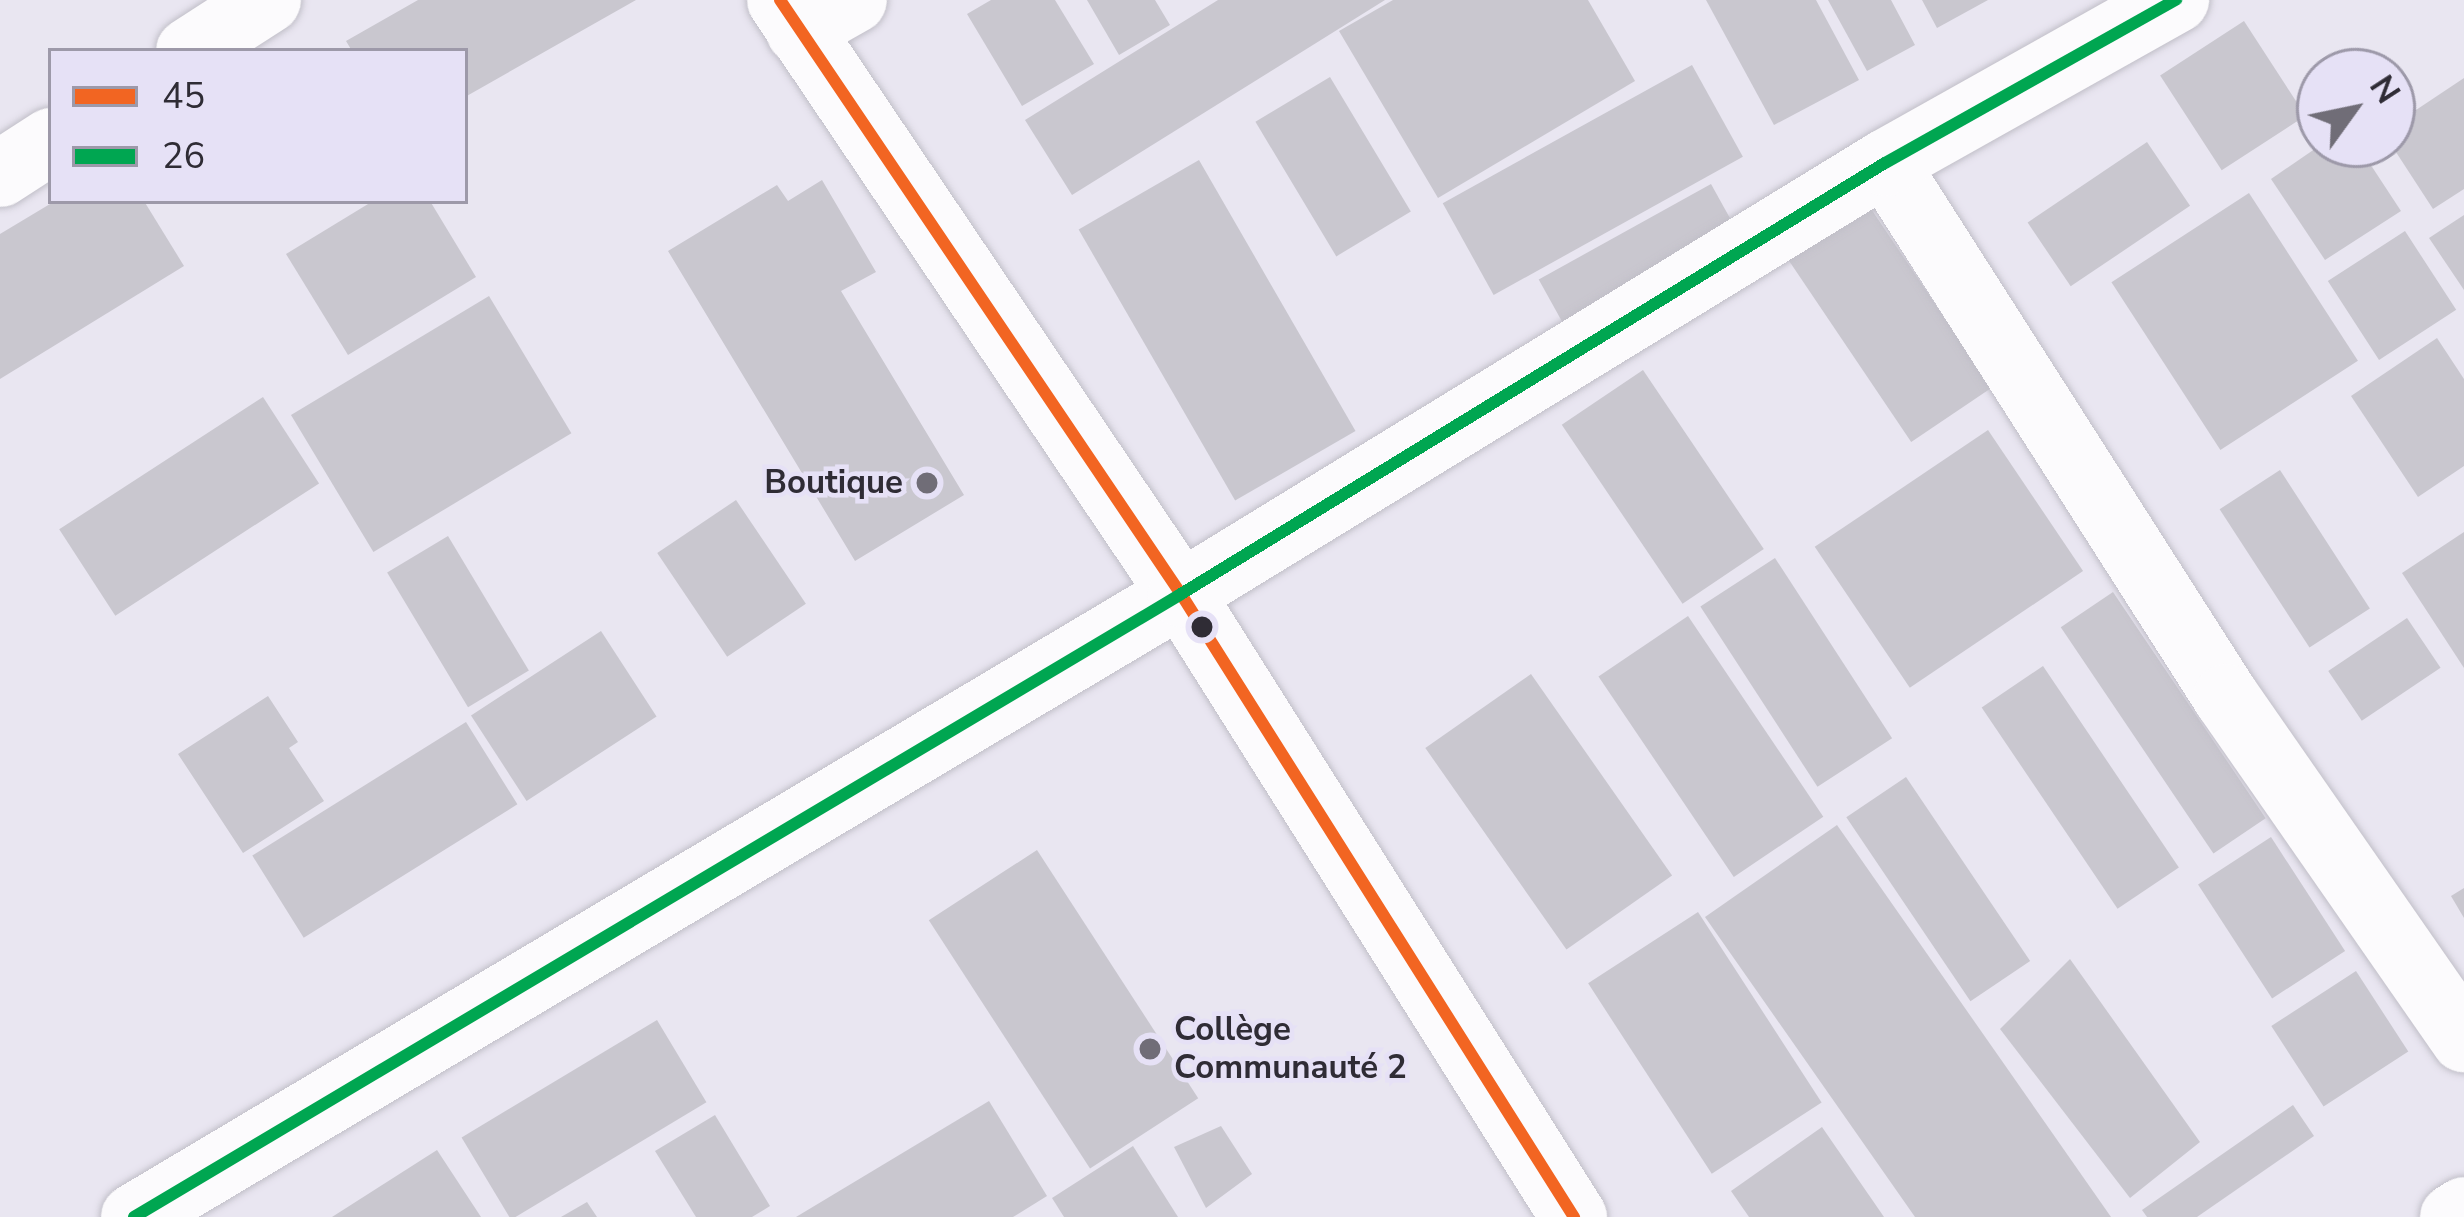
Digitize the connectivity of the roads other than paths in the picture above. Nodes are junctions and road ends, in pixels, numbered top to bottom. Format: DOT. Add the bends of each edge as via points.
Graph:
graph roads {
  1 [pos="268,0"];
  2 [pos="2176,0"];
  3 [pos="811,10"];
  4 [pos="194,48"];
  5 [pos="48,143"];
  6 [pos="1885,163"];
  7 [pos="0,174"];
  8 [pos="1181,594"];
  9 [pos="2464,1040"];
  10 [pos="2464,1210"];
  11 [pos="134,1217"];
  12 [pos="1574,1217"];
  13 [pos="2453,1217"];
  1 -- 4 [label="street"];
  2 -- 6 [label="street"];
  3 -- 8 [label="street"];
  5 -- 7 [label="street"];
  6 -- 8 [label="street"];
  6 -- 9 [label="street" via="2226,697"];
  8 -- 11 [label="street"];
  8 -- 12 [label="street"];
  10 -- 13 [label="street"];
}
